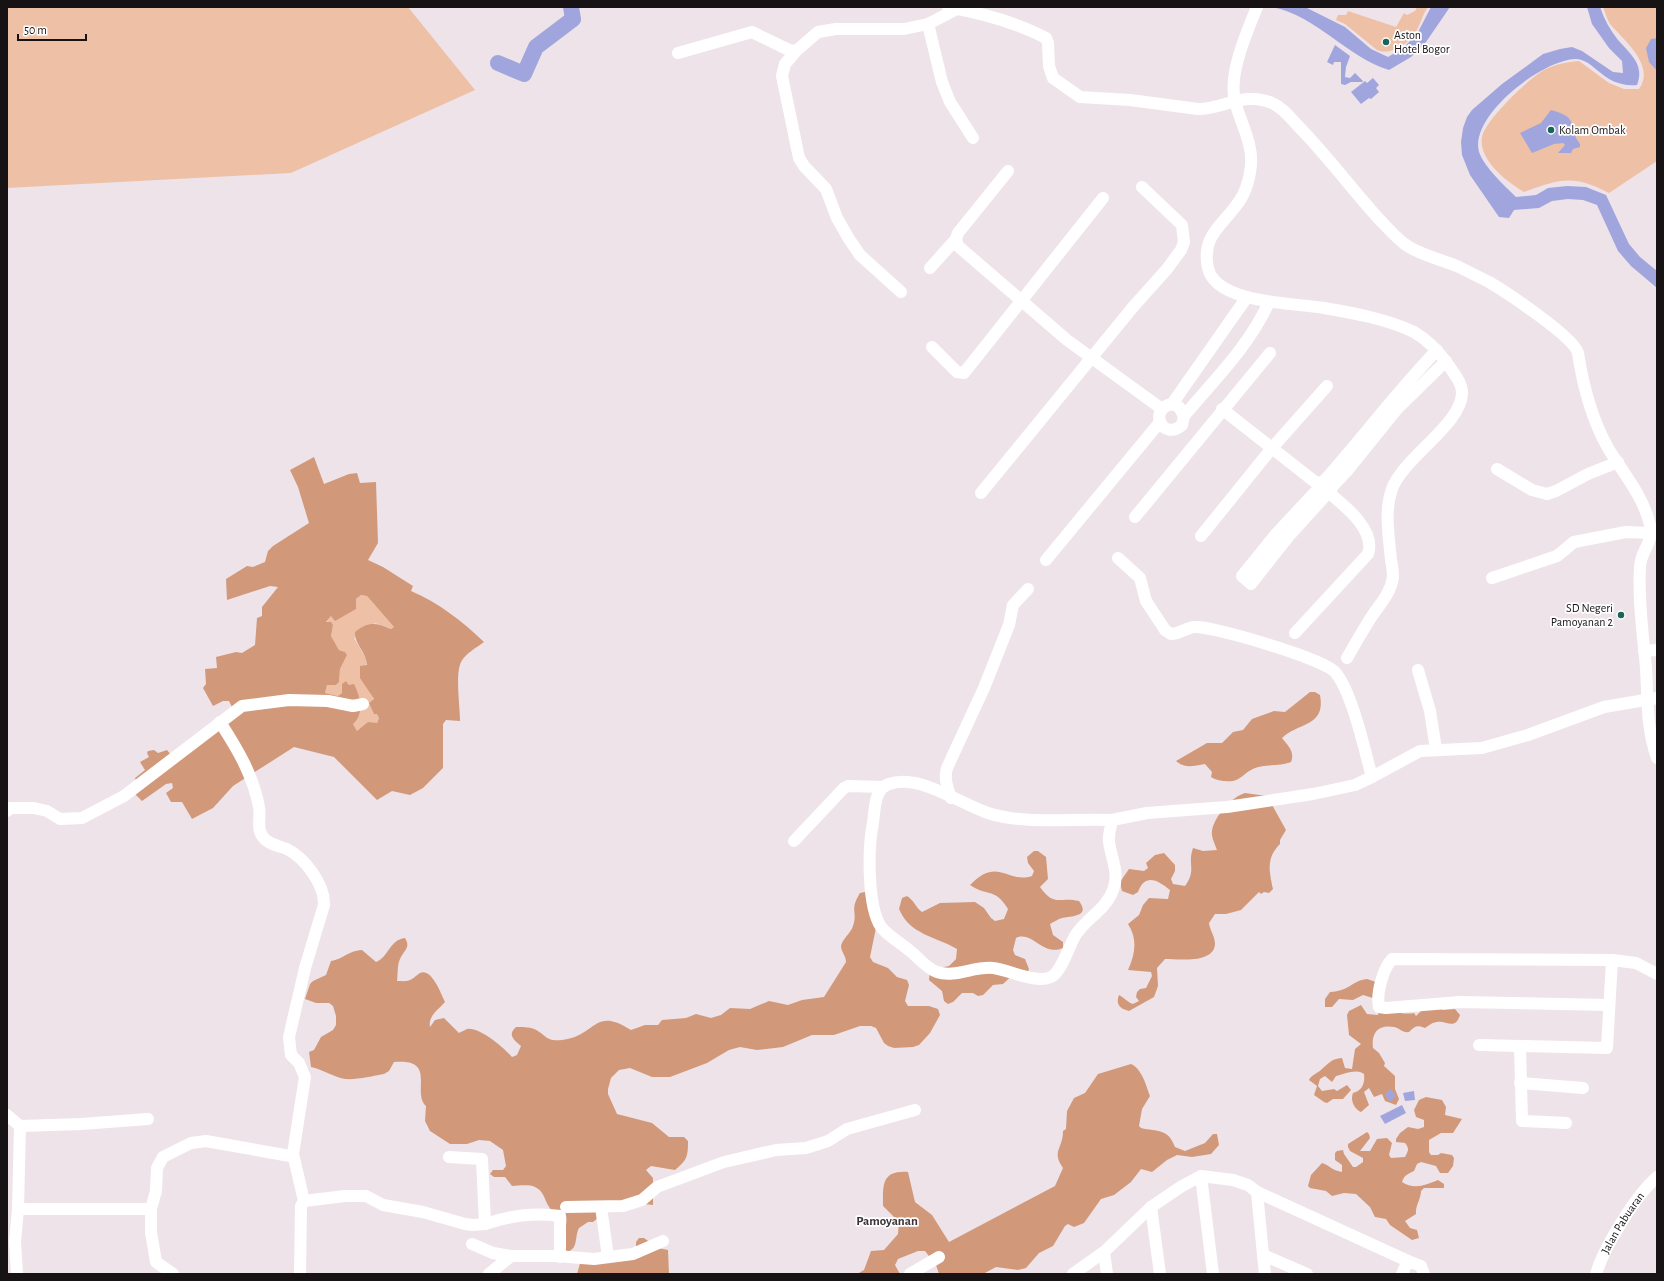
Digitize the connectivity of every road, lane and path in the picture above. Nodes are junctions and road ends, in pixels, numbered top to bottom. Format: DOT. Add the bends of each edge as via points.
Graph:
graph roads {
  1 [pos="952,8"];
  2 [pos="1256,9"];
  3 [pos="928,24"];
  4 [pos="678,52"];
  5 [pos="796,52"];
  6 [pos="1234,100"];
  7 [pos="974,138"];
  8 [pos="1008,171"];
  9 [pos="1142,187"];
  10 [pos="1103,198"];
  11 [pos="956,239"];
  12 [pos="930,268"];
  13 [pos="901,292"];
  14 [pos="1246,297"];
  15 [pos="1022,302"];
  16 [pos="1268,302"];
  17 [pos="932,347"];
  18 [pos="1437,350"];
  19 [pos="1270,353"];
  20 [pos="1091,358"];
  21 [pos="1446,361"];
  22 [pos="1409,379"];
  23 [pos="1327,386"];
  24 [pos="1419,387"];
  25 [pos="1167,407"];
  26 [pos="1222,409"];
  27 [pos="1184,416"];
  28 [pos="1381,421"];
  29 [pos="1160,422"];
  30 [pos="1272,448"];
  31 [pos="1618,462"];
  32 [pos="1497,469"];
  33 [pos="1325,488"];
  34 [pos="981,493"];
  35 [pos="1135,517"];
  36 [pos="1651,533"];
  37 [pos="1201,536"];
  38 [pos="1274,545"];
  39 [pos="1118,558"];
  40 [pos="1046,560"];
  41 [pos="1492,578"];
  42 [pos="1028,589"];
  43 [pos="1295,633"];
  44 [pos="1644,650"];
  45 [pos="1657,650"];
  46 [pos="1347,658"];
  47 [pos="1418,670"];
  48 [pos="1652,699"];
  49 [pos="363,704"];
  50 [pos="220,722"];
  51 [pos="1436,749"];
  52 [pos="1657,758"];
  53 [pos="1372,778"];
  54 [pos="883,787"];
  55 [pos="951,798"];
  56 [pos="7,811"];
  57 [pos="1112,820"];
  58 [pos="794,841"];
  59 [pos="1612,960"];
  60 [pos="1657,974"];
  61 [pos="1609,1005"];
  62 [pos="1479,1045"];
  63 [pos="1520,1046"];
  64 [pos="1520,1084"];
  65 [pos="1583,1088"];
  66 [pos="915,1110"];
  67 [pos="7,1115"];
  68 [pos="148,1118"];
  69 [pos="1566,1123"];
  70 [pos="20,1126"];
  71 [pos="293,1154"];
  72 [pos="449,1157"];
  73 [pos="1201,1176"];
  74 [pos="1657,1177"];
  75 [pos="1257,1192"];
  76 [pos="304,1201"];
  77 [pos="566,1207"];
  78 [pos="600,1207"];
  79 [pos="1151,1207"];
  80 [pos="18,1209"];
  81 [pos="151,1209"];
  82 [pos="484,1224"];
  83 [pos="663,1240"];
  84 [pos="472,1244"];
  85 [pos="1104,1252"];
  86 [pos="1263,1255"];
  87 [pos="511,1256"];
  88 [pos="560,1257"];
  89 [pos="608,1257"];
  90 [pos="939,1257"];
  91 [pos="1408,1261"];
  92 [pos="17,1274"];
  93 [pos="172,1274"];
  94 [pos="300,1274"];
  95 [pos="489,1274"];
  96 [pos="910,1274"];
  97 [pos="1073,1274"];
  98 [pos="1107,1274"];
  99 [pos="1160,1274"];
  100 [pos="1213,1274"];
  101 [pos="1265,1274"];
  102 [pos="1307,1274"];
  103 [pos="1402,1274"];
  104 [pos="1424,1274"];
  105 [pos="1596,1274"];
  1 -- 3 [label="street"];
  1 -- 6 [label="street" via="1003,21 1046,38 1053,78 1080,97 1130,100 1198,109 1207,109"];
  2 -- 6 [label="street" via="1236,68"];
  3 -- 5 [label="street" via="904,29 836,29 818,32"];
  3 -- 7 [label="street" via="942,82 950,102"];
  4 -- 5 [label="street" via="752,32"];
  5 -- 13 [label="street" via="785,64 782,76 799,158 826,189 838,218 860,255"];
  6 -- 14 [label="street" via="1249,146 1251,167 1242,196 1212,235 1206,252 1208,270 1216,281 1229,291"];
  6 -- 31 [label="street" via="1264,101 1278,106 1400,240 1415,250 1489,282 1571,341 1577,350 1589,407 1608,448"];
  8 -- 11 [label="street" via="958,233"];
  9 -- 20 [label="street" via="1182,225 1184,242 1167,269"];
  10 -- 15 [label="street"];
  11 -- 12 [label="street"];
  11 -- 15 [label="street" via="958,246"];
  14 -- 16 [label="street"];
  14 -- 25 [label="street"];
  15 -- 17 [label="street" via="964,373 957,372"];
  15 -- 20 [label="street"];
  16 -- 18 [label="street" via="1322,308 1377,320 1414,332"];
  16 -- 27 [label="street" via="1262,318 1246,342"];
  18 -- 21 [label="street"];
  18 -- 22 [label="street"];
  19 -- 26 [label="street"];
  20 -- 25 [label="street"];
  20 -- 34 [label="street"];
  21 -- 24 [label="street"];
  21 -- 46 [label="street" via="1460,383 1461,401 1455,414 1404,470 1392,487 1388,507 1393,577 1388,593"];
  22 -- 24 [label="street"];
  22 -- 28 [label="street"];
  23 -- 30 [label="street"];
  24 -- 28 [label="street"];
  25 -- 27 [label="street" via="1179,407"];
  25 -- 29 [label="street" via="1159,415"];
  26 -- 30 [label="street"];
  26 -- 35 [label="street"];
  27 -- 29 [label="street" via="1182,425 1174,430 1166,428"];
  28 -- 33 [label="street"];
  29 -- 40 [label="street"];
  30 -- 33 [label="street"];
  30 -- 37 [label="street"];
  31 -- 32 [label="street" via="1547,494 1532,490"];
  31 -- 36 [label="street" via="1643,503"];
  33 -- 38 [label="street"];
  33 -- 43 [label="street" via="1356,516 1370,541 1370,548 1368,554"];
  36 -- 41 [label="street" via="1626,532 1574,542 1557,556"];
  36 -- 44 [label="street" via="1650,542 1640,562 1640,613"];
  39 -- 53 [label="street" via="1140,578 1146,601 1165,630 1171,634 1195,627 1220,630 1302,655 1335,672 1348,695"];
  42 -- 55 [label="street" via="1013,605 984,688 947,768 945,774"];
  44 -- 45 [label="street"];
  44 -- 48 [label="street"];
  47 -- 51 [label="street" via="1430,710"];
  48 -- 51 [label="street" via="1589,711 1528,735 1482,748"];
  48 -- 52 [label="street" via="1649,732"];
  49 -- 50 [label="street" via="353,706 314,700 242,706"];
  50 -- 56 [label="street" via="124,796 82,818 60,819 47,811 34,808 10,808"];
  50 -- 71 [label="street" via="255,785 262,836 303,861 324,897 289,1037 291,1055 299,1063 305,1076"];
  51 -- 53 [label="street" via="1420,751"];
  53 -- 57 [label="street" via="1356,785 1313,794 1227,807 1147,813"];
  54 -- 55 [label="street" via="902,781 912,782"];
  54 -- 57 [label="street" via="878,794 871,834 869,874 880,924 938,972 964,972 986,967 1040,980 1056,974 1075,936 1099,912 1113,890 1116,868 1109,842"];
  54 -- 58 [label="street" via="844,788"];
  55 -- 57 [label="street" via="997,816 1045,821"];
  59 -- 60 [label="street" via="1636,963"];
  59 -- 61 [label="street"];
  59 -- 61 [label="street" via="1392,959 1386,965 1377,1000 1379,1007 1386,1008 1460,1002"];
  61 -- 63 [label="street" via="1607,1048"];
  62 -- 63 [label="street"];
  63 -- 64 [label="street"];
  64 -- 65 [label="street"];
  64 -- 69 [label="street" via="1522,1121"];
  66 -- 78 [label="street" via="847,1129 828,1141 806,1148 776,1150 724,1162 657,1187 642,1200 623,1206"];
  67 -- 70 [label="street"];
  68 -- 70 [label="street"];
  70 -- 80 [label="street"];
  71 -- 76 [label="street"];
  71 -- 81 [label="street" via="290,1156 219,1142 191,1143 161,1159 157,1168 156,1191"];
  72 -- 82 [label="street" via="482,1158"];
  73 -- 75 [label="street" via="1233,1180 1248,1185"];
  73 -- 79 [label="street"];
  73 -- 100 [label="street"];
  74 -- 105 [label="street, Jalan Pabuaran" via="1618,1229"];
  75 -- 86 [label="street"];
  75 -- 91 [label="street"];
  76 -- 82 [label="street" via="366,1196 383,1205 423,1212 465,1224"];
  76 -- 94 [label="street" via="301,1206"];
  77 -- 78 [label="street"];
  78 -- 89 [label="street"];
  79 -- 85 [label="street"];
  79 -- 99 [label="street"];
  80 -- 81 [label="street"];
  80 -- 92 [label="street" via="15,1242"];
  81 -- 93 [label="street" via="151,1232 156,1262"];
  82 -- 88 [label="street" via="513,1215 540,1213 560,1216"];
  83 -- 89 [label="street" via="633,1254"];
  84 -- 87 [label="street" via="493,1253"];
  85 -- 97 [label="street"];
  85 -- 98 [label="street"];
  86 -- 101 [label="street"];
  86 -- 102 [label="street"];
  87 -- 88 [label="street"];
  87 -- 95 [label="street"];
  88 -- 89 [label="street" via="594,1260"];
  90 -- 96 [label="street"];
  91 -- 103 [label="street"];
  91 -- 104 [label="street" via="1421,1266"];
}
